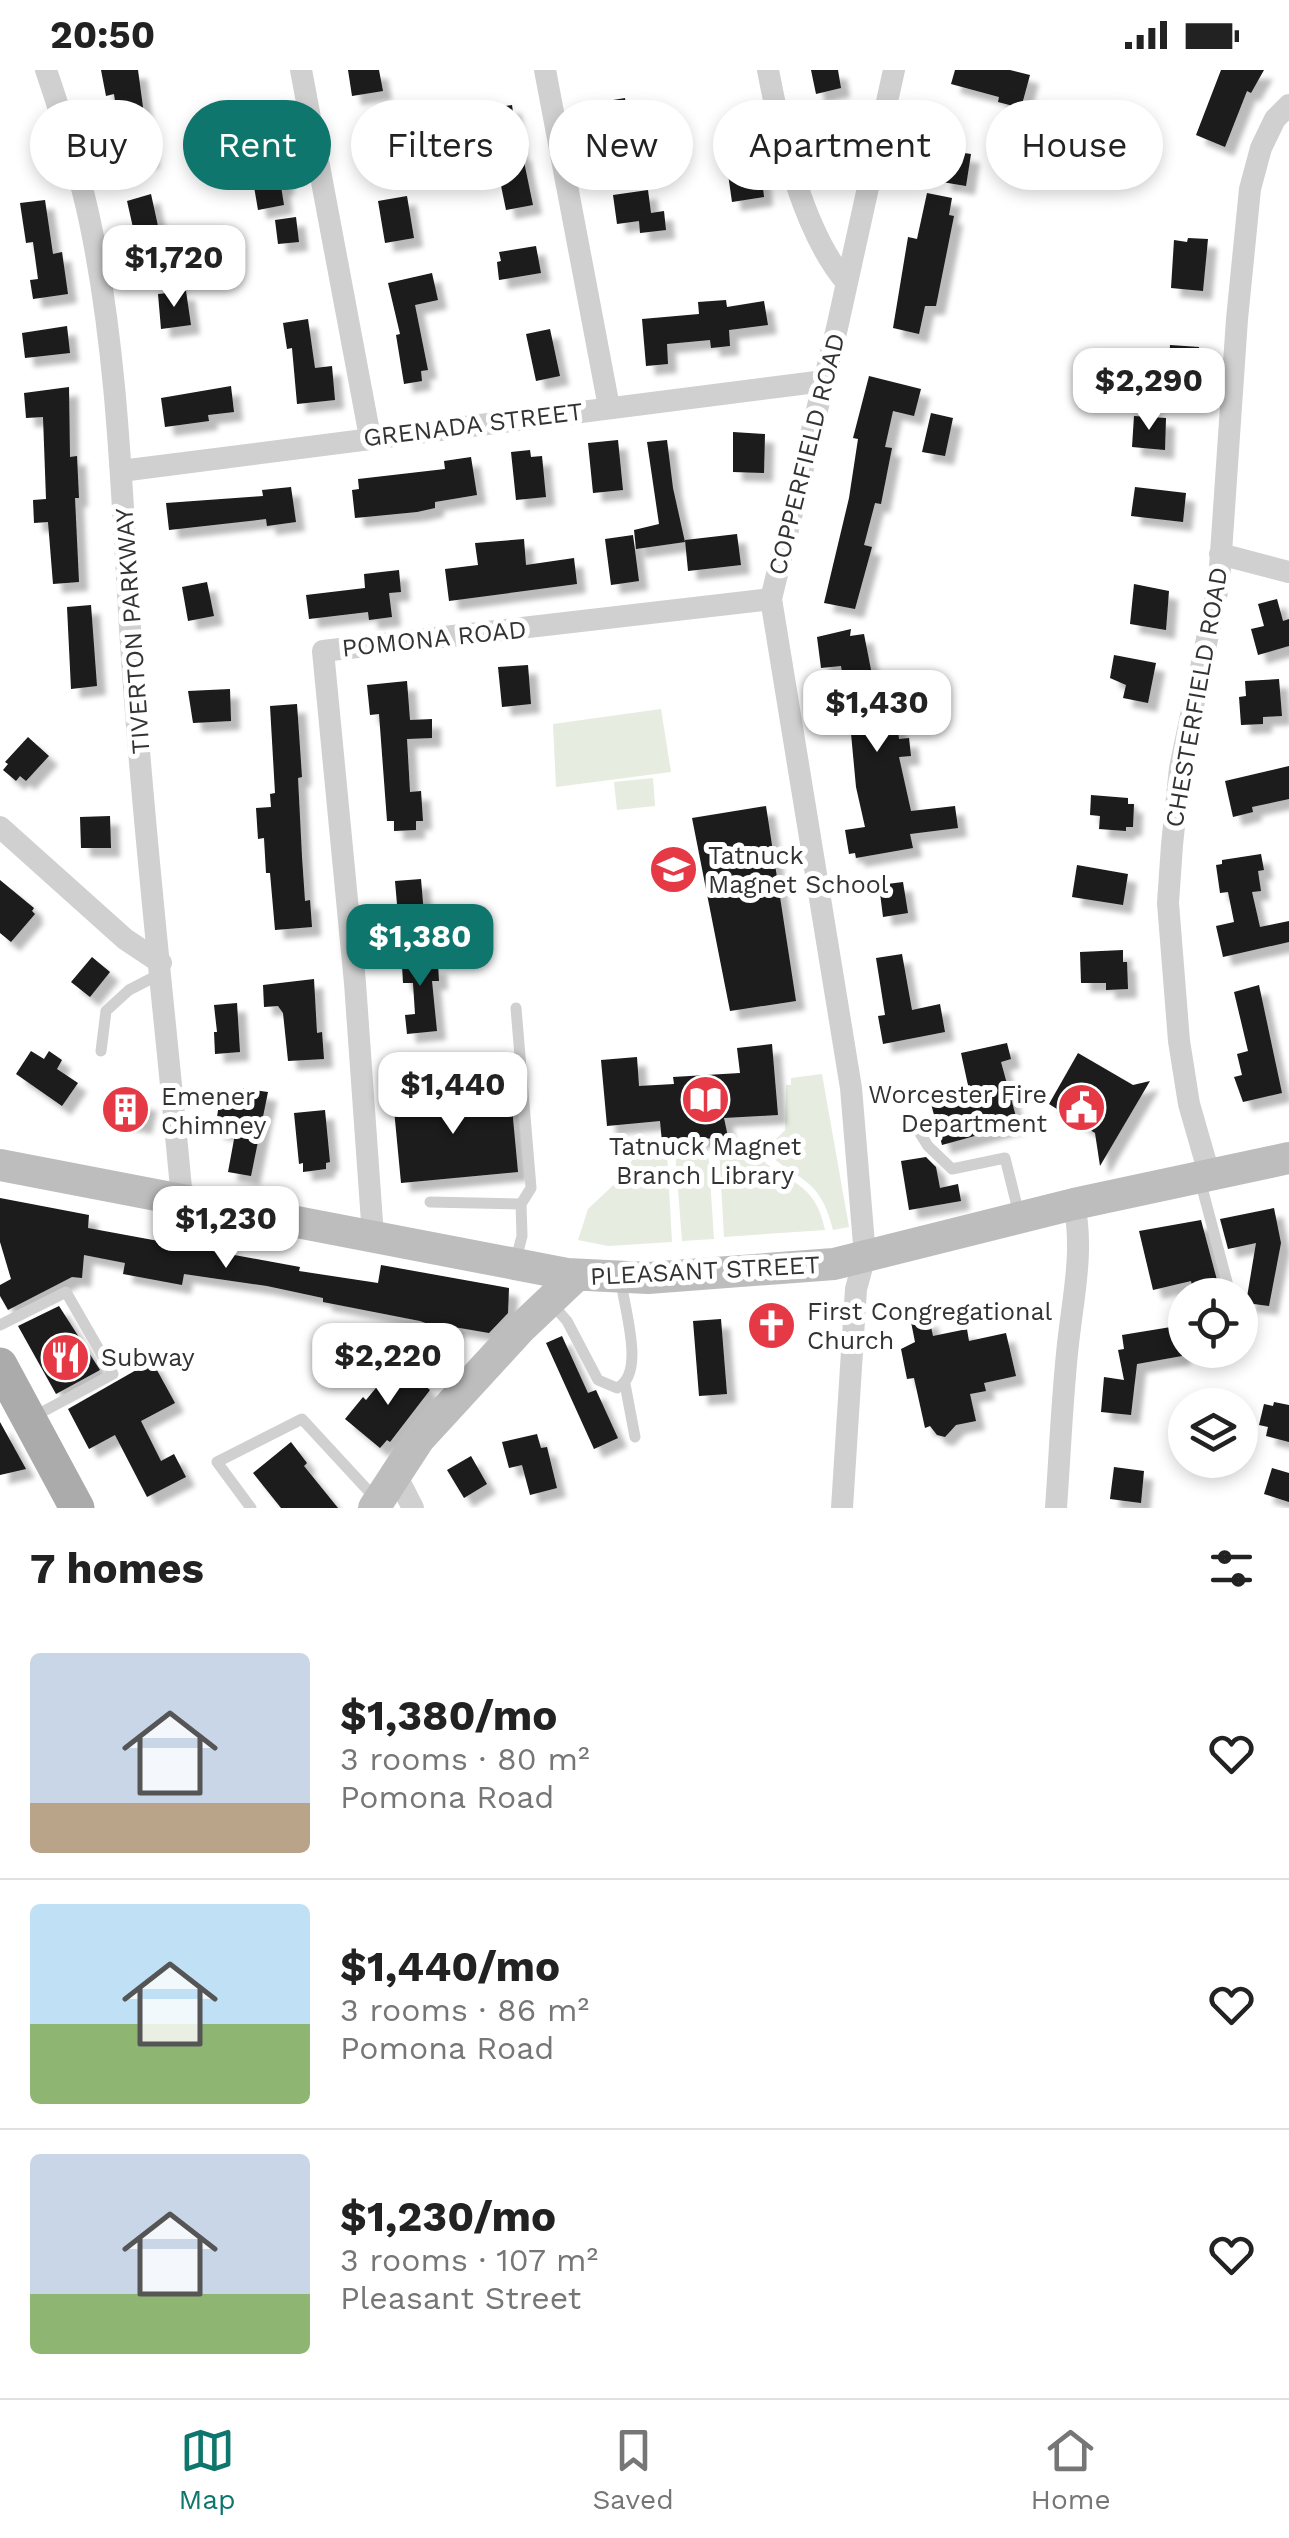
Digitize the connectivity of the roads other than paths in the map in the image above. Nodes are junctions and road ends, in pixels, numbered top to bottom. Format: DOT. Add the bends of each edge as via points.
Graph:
graph roads {
  1 [pos="46,70"];
  2 [pos="301,70"];
  3 [pos="545,70"];
  4 [pos="768,70"];
  5 [pos="894,70"];
  6 [pos="1289,105"];
  7 [pos="847,283"];
  8 [pos="824,380"];
  9 [pos="610,407"];
  10 [pos="370,437"];
  11 [pos="122,471"];
  12 [pos="1220,554"];
  13 [pos="1289,572"];
  14 [pos="771,599"];
  15 [pos="0,828"];
  16 [pos="161,968"];
  17 [pos="516,1008"];
  18 [pos="101,1051"];
  19 [pos="913,1122"];
  20 [pos="1289,1158"];
  21 [pos="0,1165"];
  22 [pos="1205,1178"];
  23 [pos="182,1199"];
  24 [pos="430,1202"];
  25 [pos="521,1204"];
  26 [pos="1074,1204"];
  27 [pos="1020,1218"];
  28 [pos="372,1236"];
  29 [pos="865,1256"];
  30 [pos="515,1263"];
  31 [pos="578,1276"];
  32 [pos="622,1278"];
  33 [pos="1226,1278"];
  34 [pos="550,1302"];
  35 [pos="0,1325"];
  36 [pos="0,1365"];
  37 [pos="624,1384"];
  38 [pos="30,1419"];
  39 [pos="636,1437"];
  40 [pos="383,1495"];
  41 [pos="77,1508"];
  42 [pos="252,1508"];
  43 [pos="413,1508"];
  44 [pos="842,1508"];
  45 [pos="1056,1508"];
  1 -- 11 [label="street, TIVERTON PARKWAY" via="90,222"];
  2 -- 10 [label="street"];
  3 -- 9 [label="street"];
  4 -- 7 [label="street" via="810,222 828,262"];
  5 -- 7 [label="street, COPPERFIELD ROAD"];
  6 -- 12 [label="street, CHESTERFIELD ROAD" via="1261,148 1250,189"];
  7 -- 8 [label="street, COPPERFIELD ROAD"];
  8 -- 9 [label="street, GRENADA STREET"];
  8 -- 14 [label="street, COPPERFIELD ROAD"];
  9 -- 10 [label="street, GRENADA STREET"];
  10 -- 11 [label="street, GRENADA STREET"];
  11 -- 16 [label="street, TIVERTON PARKWAY"];
  12 -- 13 [label="street"];
  12 -- 22 [label="street, CHESTERFIELD ROAD" via="1180,768 1168,903 1178,1041"];
  14 -- 28 [label="street, POMONA ROAD" via="324,651"];
  14 -- 29 [label="street, COPPERFIELD ROAD" via="851,1088"];
  15 -- 16 [label="street"];
  16 -- 18 [label="lane" via="106,1011"];
  16 -- 23 [label="street, TIVERTON PARKWAY"];
  17 -- 25 [label="lane" via="532,1188"];
  19 -- 27 [label="lane" via="952,1170 1005,1158"];
  20 -- 22 [label="main road, PLEASANT STREET"];
  21 -- 23 [label="main road, PLEASANT STREET"];
  22 -- 26 [label="main road, PLEASANT STREET"];
  22 -- 33 [label="lane"];
  23 -- 28 [label="main road, PLEASANT STREET"];
  24 -- 25 [label="lane"];
  25 -- 30 [label="lane"];
  26 -- 27 [label="main road, PLEASANT STREET"];
  26 -- 45 [label="street" via="1078,1270"];
  27 -- 29 [label="main road, PLEASANT STREET"];
  28 -- 30 [label="main road, PLEASANT STREET"];
  29 -- 32 [label="main road, PLEASANT STREET"];
  29 -- 44 [label="street, COPPERFIELD ROAD" via="856,1290"];
  30 -- 31 [label="main road, PLEASANT STREET"];
  31 -- 32 [label="main road, PLEASANT STREET"];
  31 -- 34 [label="main road"];
  32 -- 37 [label="lane" via="633,1366"];
  34 -- 37 [label="lane" via="598,1380 609,1387"];
  34 -- 40 [label="main road" via="419,1439"];
  35 -- 38 [label="lane" via="66,1292 113,1374"];
  36 -- 38 [label="main road"];
  37 -- 39 [label="lane"];
  38 -- 41 [label="main road"];
  40 -- 42 [label="lane" via="302,1419 216,1462"];
  40 -- 43 [label="street"];
}
